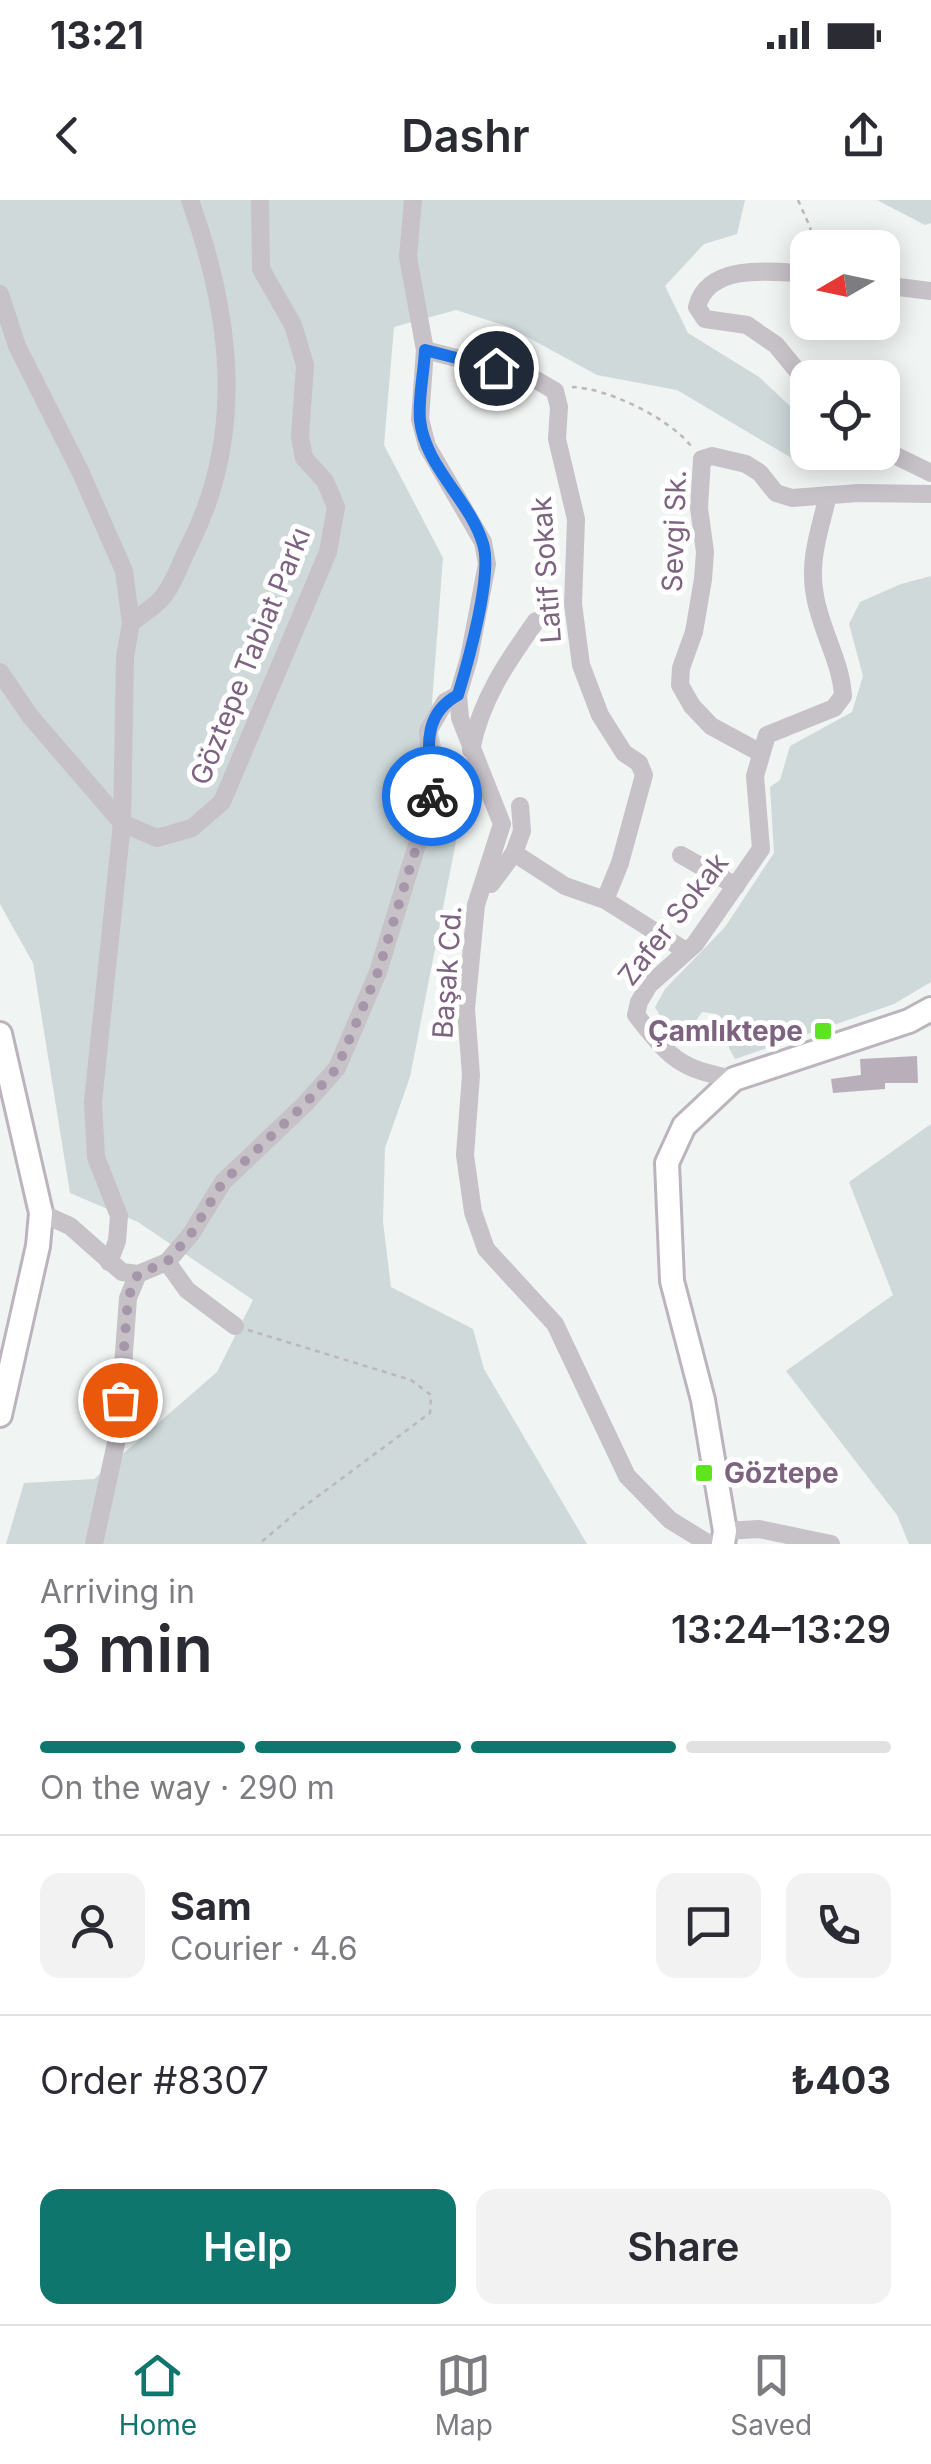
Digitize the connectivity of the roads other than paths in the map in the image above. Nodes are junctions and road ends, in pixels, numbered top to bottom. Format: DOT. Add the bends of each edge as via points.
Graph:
graph roads {
  1 [pos="190,200"];
  2 [pos="260,200"];
  3 [pos="413,200"];
  4 [pos="790,272"];
  5 [pos="900,288"];
  6 [pos="931,291"];
  7 [pos="0,294"];
  8 [pos="423,341"];
  9 [pos="790,362"];
  10 [pos="900,458"];
  11 [pos="931,473"];
  12 [pos="931,494"];
  13 [pos="828,495"];
  14 [pos="536,620"];
  15 [pos="131,623"];
  16 [pos="0,672"];
  17 [pos="458,695"];
  18 [pos="471,750"];
  19 [pos="760,752"];
  20 [pos="520,806"];
  21 [pos="122,823"];
  22 [pos="514,853"];
  23 [pos="681,855"];
  24 [pos="736,886"];
  25 [pos="605,900"];
  26 [pos="476,905"];
  27 [pos="686,952"];
  28 [pos="931,1010"];
  29 [pos="0,1034"];
  30 [pos="734,1079"];
  31 [pos="41,1213"];
  32 [pos="109,1262"];
  33 [pos="167,1262"];
  34 [pos="138,1274"];
  35 [pos="234,1326"];
  36 [pos="0,1415"];
  37 [pos="719,1540"];
  38 [pos="94,1544"];
  39 [pos="831,1544"];
  1 -- 15 [label="street" via="226,341 227,428 207,510 163,597"];
  2 -- 21 [label="street, Göztepe Tabiat Parkı" via="260,269 293,325 305,365 304,458 325,481 336,507 328,552 222,802 192,828 157,838"];
  3 -- 8 [label="street" via="408,257"];
  4 -- 9 [label="street" via="715,280 697,306 705,319 747,325"];
  5 -- 6 [label="street"];
  7 -- 15 [label="street" via="124,570"];
  8 -- 17 [label="street, Başak Cd." via="420,419 426,446 483,542 487,564"];
  8 -- 25 [label="street, Latif Sokak" via="556,391 557,440 576,519 581,665 600,715 644,775"];
  10 -- 11 [label="street"];
  12 -- 13 [label="street"];
  13 -- 19 [label="street" via="812,560 815,598 843,696 834,708 766,735"];
  13 -- 19 [label="street, Sevgi Sk." via="792,498 776,493 746,464 707,458 699,508 702,579 680,685 712,726"];
  14 -- 18 [label="street" via="493,682"];
  15 -- 21 [label="street"];
  16 -- 21 [label="street"];
  17 -- 18 [label="street, Başak Cd."];
  17 -- 33 [label="street" via="444,702 428,730 432,796 378,972 337,1068 223,1182"];
  18 -- 26 [label="street, Başak Cd." via="502,824"];
  19 -- 24 [label="street, Zafer Sokak" via="754,776 761,849"];
  20 -- 22 [label="street" via="522,831"];
  21 -- 32 [label="street" via="93,1102 96,1157 119,1216"];
  22 -- 25 [label="street" via="565,886"];
  22 -- 26 [label="street"];
  23 -- 24 [label="street"];
  24 -- 27 [label="street, Zafer Sokak"];
  25 -- 27 [label="street"];
  26 -- 37 [label="street, Başak Cd." via="466,1009 466,1155 473,1212 486,1249 555,1324 627,1476 670,1520"];
  27 -- 30 [label="street, Zafer Sokak" via="650,985 636,1015 670,1057"];
  28 -- 30 [label="main road"];
  29 -- 31 [label="main road"];
  30 -- 37 [label="main road" via="684,1126 667,1163 672,1281 703,1400"];
  31 -- 32 [label="street" via="70,1226"];
  31 -- 36 [label="main road"];
  32 -- 34 [label="street"];
  33 -- 34 [label="street"];
  33 -- 35 [label="street" via="187,1290"];
  34 -- 38 [label="street" via="128,1298 118,1434"];
  37 -- 39 [label="street" via="758,1529"];
}
